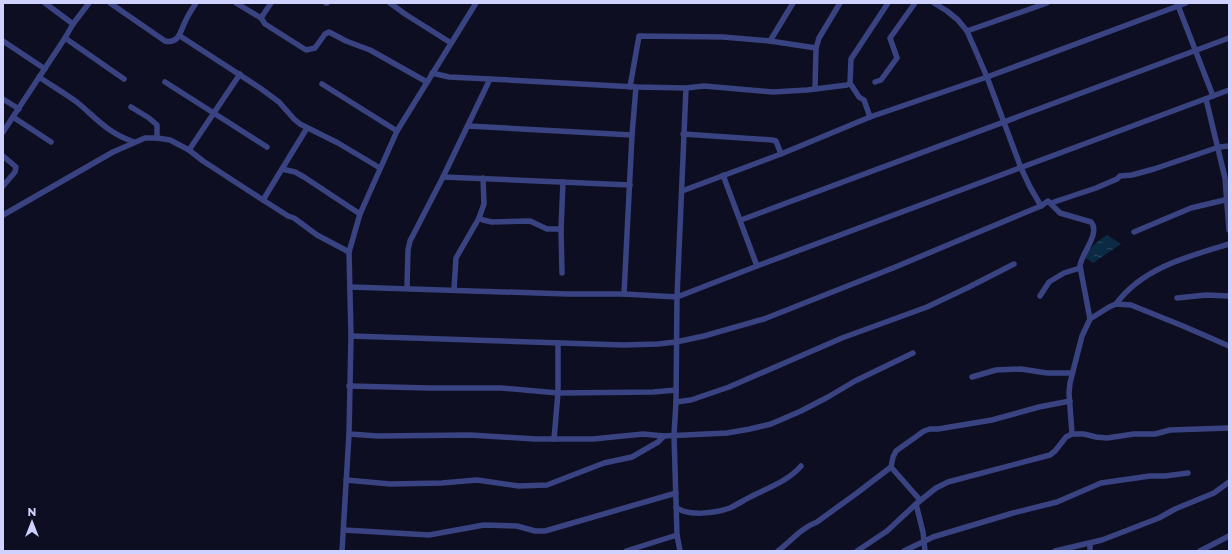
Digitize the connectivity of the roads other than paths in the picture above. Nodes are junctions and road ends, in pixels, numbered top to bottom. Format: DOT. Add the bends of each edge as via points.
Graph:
graph roads {
  1 [pos="45,3"];
  2 [pos="89,3"];
  3 [pos="110,3"];
  4 [pos="196,3"];
  5 [pos="236,3"];
  6 [pos="271,3"];
  7 [pos="390,3"];
  8 [pos="476,3"];
  9 [pos="793,3"];
  10 [pos="840,3"];
  11 [pos="888,3"];
  12 [pos="915,3"];
  13 [pos="934,3"];
  14 [pos="1047,3"];
  15 [pos="1186,3"];
  16 [pos="1177,5"];
  17 [pos="261,18"];
  18 [pos="73,24"];
  19 [pos="967,31"];
  20 [pos="180,36"];
  21 [pos="65,38"];
  22 [pos="1229,38"];
  23 [pos="3,41"];
  24 [pos="770,41"];
  25 [pos="451,43"];
  26 [pos="816,48"];
  27 [pos="1195,50"];
  28 [pos="45,70"];
  29 [pos="432,73"];
  30 [pos="240,74"];
  31 [pos="39,77"];
  32 [pos="987,77"];
  33 [pos="124,79"];
  34 [pos="490,80"];
  35 [pos="165,82"];
  36 [pos="427,82"];
  37 [pos="875,82"];
  38 [pos="850,83"];
  39 [pos="322,84"];
  40 [pos="633,87"];
  41 [pos="686,88"];
  42 [pos="815,89"];
  43 [pos="1229,90"];
  44 [pos="1213,96"];
  45 [pos="3,99"];
  46 [pos="1206,99"];
  47 [pos="131,108"];
  48 [pos="19,109"];
  49 [pos="214,114"];
  50 [pos="13,117"];
  51 [pos="870,117"];
  52 [pos="1004,122"];
  53 [pos="468,126"];
  54 [pos="307,128"];
  55 [pos="397,131"];
  56 [pos="3,132"];
  57 [pos="683,134"];
  58 [pos="632,135"];
  59 [pos="157,138"];
  60 [pos="51,142"];
  61 [pos="134,142"];
  62 [pos="1229,146"];
  63 [pos="267,147"];
  64 [pos="1218,147"];
  65 [pos="189,150"];
  66 [pos="781,154"];
  67 [pos="3,156"];
  68 [pos="380,168"];
  69 [pos="1021,168"];
  70 [pos="282,169"];
  71 [pos="723,175"];
  72 [pos="443,177"];
  73 [pos="483,178"];
  74 [pos="563,182"];
  75 [pos="630,185"];
  76 [pos="3,186"];
  77 [pos="682,191"];
  78 [pos="1228,199"];
  79 [pos="263,200"];
  80 [pos="1051,203"];
  81 [pos="1041,206"];
  82 [pos="4,211"];
  83 [pos="360,214"];
  84 [pos="479,218"];
  85 [pos="741,220"];
  86 [pos="561,229"];
  87 [pos="1229,230"];
  88 [pos="1134,232"];
  89 [pos="1229,244"];
  90 [pos="349,252"];
  91 [pos="1014,264"];
  92 [pos="757,266"];
  93 [pos="1080,268"];
  94 [pos="562,274"];
  95 [pos="350,287"];
  96 [pos="407,288"];
  97 [pos="454,290"];
  98 [pos="624,294"];
  99 [pos="1040,296"];
  100 [pos="1229,296"];
  101 [pos="677,297"];
  102 [pos="1176,298"];
  103 [pos="1116,304"];
  104 [pos="1090,318"];
  105 [pos="351,336"];
  106 [pos="676,342"];
  107 [pos="558,343"];
  108 [pos="1229,346"];
  109 [pos="913,353"];
  110 [pos="1072,373"];
  111 [pos="972,377"];
  112 [pos="349,386"];
  113 [pos="676,390"];
  114 [pos="558,392"];
  115 [pos="1070,401"];
  116 [pos="676,402"];
  117 [pos="1229,428"];
  118 [pos="349,434"];
  119 [pos="1072,434"];
  120 [pos="674,435"];
  121 [pos="664,436"];
  122 [pos="554,439"];
  123 [pos="801,466"];
  124 [pos="891,467"];
  125 [pos="1188,473"];
  126 [pos="346,480"];
  127 [pos="1229,482"];
  128 [pos="676,493"];
  129 [pos="918,502"];
  130 [pos="676,507"];
  131 [pos="344,530"];
  132 [pos="677,536"];
  133 [pos="1229,536"];
  134 [pos="924,541"];
  135 [pos="1090,543"];
  136 [pos="342,551"];
  137 [pos="626,551"];
  138 [pos="680,551"];
  139 [pos="778,551"];
  140 [pos="857,551"];
  141 [pos="904,551"];
  142 [pos="925,551"];
  143 [pos="1054,551"];
  144 [pos="1090,551"];
  145 [pos="1200,551"];
  1 -- 18 [label="street"];
  2 -- 18 [label="street"];
  3 -- 20 [label="street" via="165,41 175,41"];
  4 -- 20 [label="street" via="185,21"];
  5 -- 17 [label="street"];
  6 -- 17 [label="street"];
  7 -- 25 [label="street"];
  8 -- 25 [label="street"];
  9 -- 24 [label="street"];
  10 -- 26 [label="street" via="819,38"];
  11 -- 38 [label="street" via="851,59"];
  12 -- 37 [label="street" via="890,38 897,58 882,80"];
  13 -- 19 [label="street" via="958,20"];
  14 -- 19 [label="street"];
  15 -- 16 [label="street"];
  16 -- 27 [label="street"];
  16 -- 32 [label="street"];
  17 -- 36 [label="street" via="265,24 306,50 315,48 329,32 370,50"];
  18 -- 21 [label="street"];
  19 -- 32 [label="street"];
  20 -- 30 [label="street"];
  21 -- 28 [label="street"];
  21 -- 33 [label="street"];
  22 -- 27 [label="street"];
  23 -- 28 [label="street"];
  24 -- 26 [label="street"];
  24 -- 40 [label="street" via="639,36"];
  25 -- 29 [label="street"];
  26 -- 42 [label="street"];
  27 -- 44 [label="street"];
  27 -- 52 [label="street"];
  28 -- 31 [label="street"];
  29 -- 34 [label="street"];
  29 -- 36 [label="street"];
  30 -- 49 [label="street"];
  30 -- 54 [label="street" via="279,102 294,119"];
  31 -- 48 [label="street"];
  31 -- 61 [label="street" via="77,102 112,132"];
  32 -- 51 [label="street"];
  32 -- 52 [label="street"];
  34 -- 40 [label="street"];
  34 -- 53 [label="street"];
  35 -- 49 [label="street"];
  36 -- 55 [label="street"];
  38 -- 42 [label="street"];
  38 -- 51 [label="street" via="864,100"];
  39 -- 55 [label="street"];
  40 -- 41 [label="street"];
  40 -- 58 [label="street"];
  41 -- 42 [label="street" via="704,86 773,92"];
  41 -- 57 [label="street"];
  43 -- 44 [label="street"];
  44 -- 46 [label="street"];
  45 -- 48 [label="street"];
  46 -- 64 [label="street"];
  46 -- 69 [label="street"];
  47 -- 59 [label="street" via="157,125"];
  48 -- 50 [label="street"];
  49 -- 63 [label="street"];
  49 -- 65 [label="street"];
  50 -- 56 [label="street"];
  50 -- 60 [label="street"];
  51 -- 66 [label="street"];
  52 -- 69 [label="street"];
  52 -- 85 [label="street"];
  53 -- 58 [label="street"];
  53 -- 72 [label="street"];
  54 -- 68 [label="street"];
  54 -- 70 [label="street"];
  55 -- 68 [label="street"];
  57 -- 66 [label="street" via="772,140 776,141"];
  57 -- 77 [label="street"];
  58 -- 75 [label="street"];
  59 -- 61 [label="street" via="145,138"];
  59 -- 65 [label="street" via="170,140"];
  61 -- 82 [label="street"];
  62 -- 64 [label="street"];
  64 -- 78 [label="street"];
  64 -- 80 [label="street" via="1154,169 1120,176 1096,188"];
  65 -- 79 [label="street"];
  66 -- 71 [label="street"];
  67 -- 76 [label="street" via="16,168"];
  68 -- 83 [label="street"];
  69 -- 81 [label="street"];
  69 -- 92 [label="street"];
  70 -- 79 [label="street"];
  70 -- 83 [label="street" via="304,177"];
  71 -- 77 [label="street"];
  71 -- 85 [label="street"];
  72 -- 73 [label="street"];
  72 -- 96 [label="street" via="410,240"];
  73 -- 74 [label="street"];
  73 -- 84 [label="street" via="484,204"];
  74 -- 75 [label="street"];
  74 -- 86 [label="street"];
  75 -- 98 [label="street"];
  77 -- 101 [label="street"];
  78 -- 87 [label="street"];
  78 -- 88 [label="street" via="1191,208"];
  79 -- 90 [label="street" via="317,235"];
  80 -- 81 [label="street" via="1046,201"];
  80 -- 93 [label="street" via="1060,213 1094,225 1094,232"];
  81 -- 106 [label="street" via="784,312 728,330"];
  83 -- 90 [label="street"];
  84 -- 86 [label="street" via="492,222 530,221 547,229"];
  84 -- 97 [label="street" via="457,253"];
  85 -- 92 [label="street"];
  86 -- 94 [label="street"];
  89 -- 103 [label="street" via="1155,271 1124,293"];
  90 -- 95 [label="street"];
  91 -- 116 [label="street" via="926,307 842,338 729,388"];
  92 -- 101 [label="street"];
  93 -- 99 [label="street" via="1064,273 1049,282"];
  93 -- 104 [label="street"];
  95 -- 96 [label="street"];
  95 -- 105 [label="street"];
  96 -- 97 [label="street"];
  97 -- 98 [label="street"];
  98 -- 101 [label="street"];
  100 -- 102 [label="street"];
  101 -- 106 [label="street"];
  103 -- 104 [label="street"];
  103 -- 108 [label="street" via="1142,309"];
  104 -- 110 [label="street" via="1082,336"];
  105 -- 107 [label="street"];
  105 -- 112 [label="street"];
  106 -- 107 [label="street" via="623,345"];
  106 -- 113 [label="street"];
  107 -- 114 [label="street"];
  109 -- 120 [label="street" via="801,411 770,424 726,434"];
  110 -- 111 [label="street" via="1021,369 996,370"];
  110 -- 115 [label="street"];
  112 -- 114 [label="street" via="508,388"];
  112 -- 118 [label="street"];
  113 -- 114 [label="street"];
  113 -- 116 [label="street"];
  114 -- 122 [label="street"];
  115 -- 119 [label="street"];
  115 -- 124 [label="street" via="992,420 930,429 896,451"];
  116 -- 120 [label="street"];
  117 -- 119 [label="street" via="1170,430 1155,434 1107,438"];
  118 -- 122 [label="street"];
  118 -- 126 [label="street"];
  119 -- 129 [label="street" via="1050,455 948,482"];
  120 -- 121 [label="street"];
  120 -- 128 [label="street"];
  121 -- 122 [label="street" via="643,434 592,439"];
  121 -- 126 [label="street" via="632,457 604,463 547,485 519,486 477,480 390,484"];
  123 -- 130 [label="street" via="784,480 730,507 687,513"];
  124 -- 129 [label="street"];
  124 -- 139 [label="street" via="798,533"];
  125 -- 134 [label="street" via="1102,483 1057,502 954,530"];
  126 -- 131 [label="street"];
  127 -- 135 [label="street" via="1214,493 1159,518"];
  128 -- 130 [label="street"];
  128 -- 131 [label="street" via="545,531 535,532 517,526 484,525 429,535"];
  129 -- 134 [label="street"];
  129 -- 140 [label="street" via="887,531"];
  130 -- 132 [label="street"];
  131 -- 136 [label="street"];
  132 -- 137 [label="street"];
  132 -- 138 [label="street"];
  133 -- 145 [label="street"];
  134 -- 141 [label="street"];
  134 -- 142 [label="street"];
  135 -- 143 [label="street"];
  135 -- 144 [label="street"];
}
